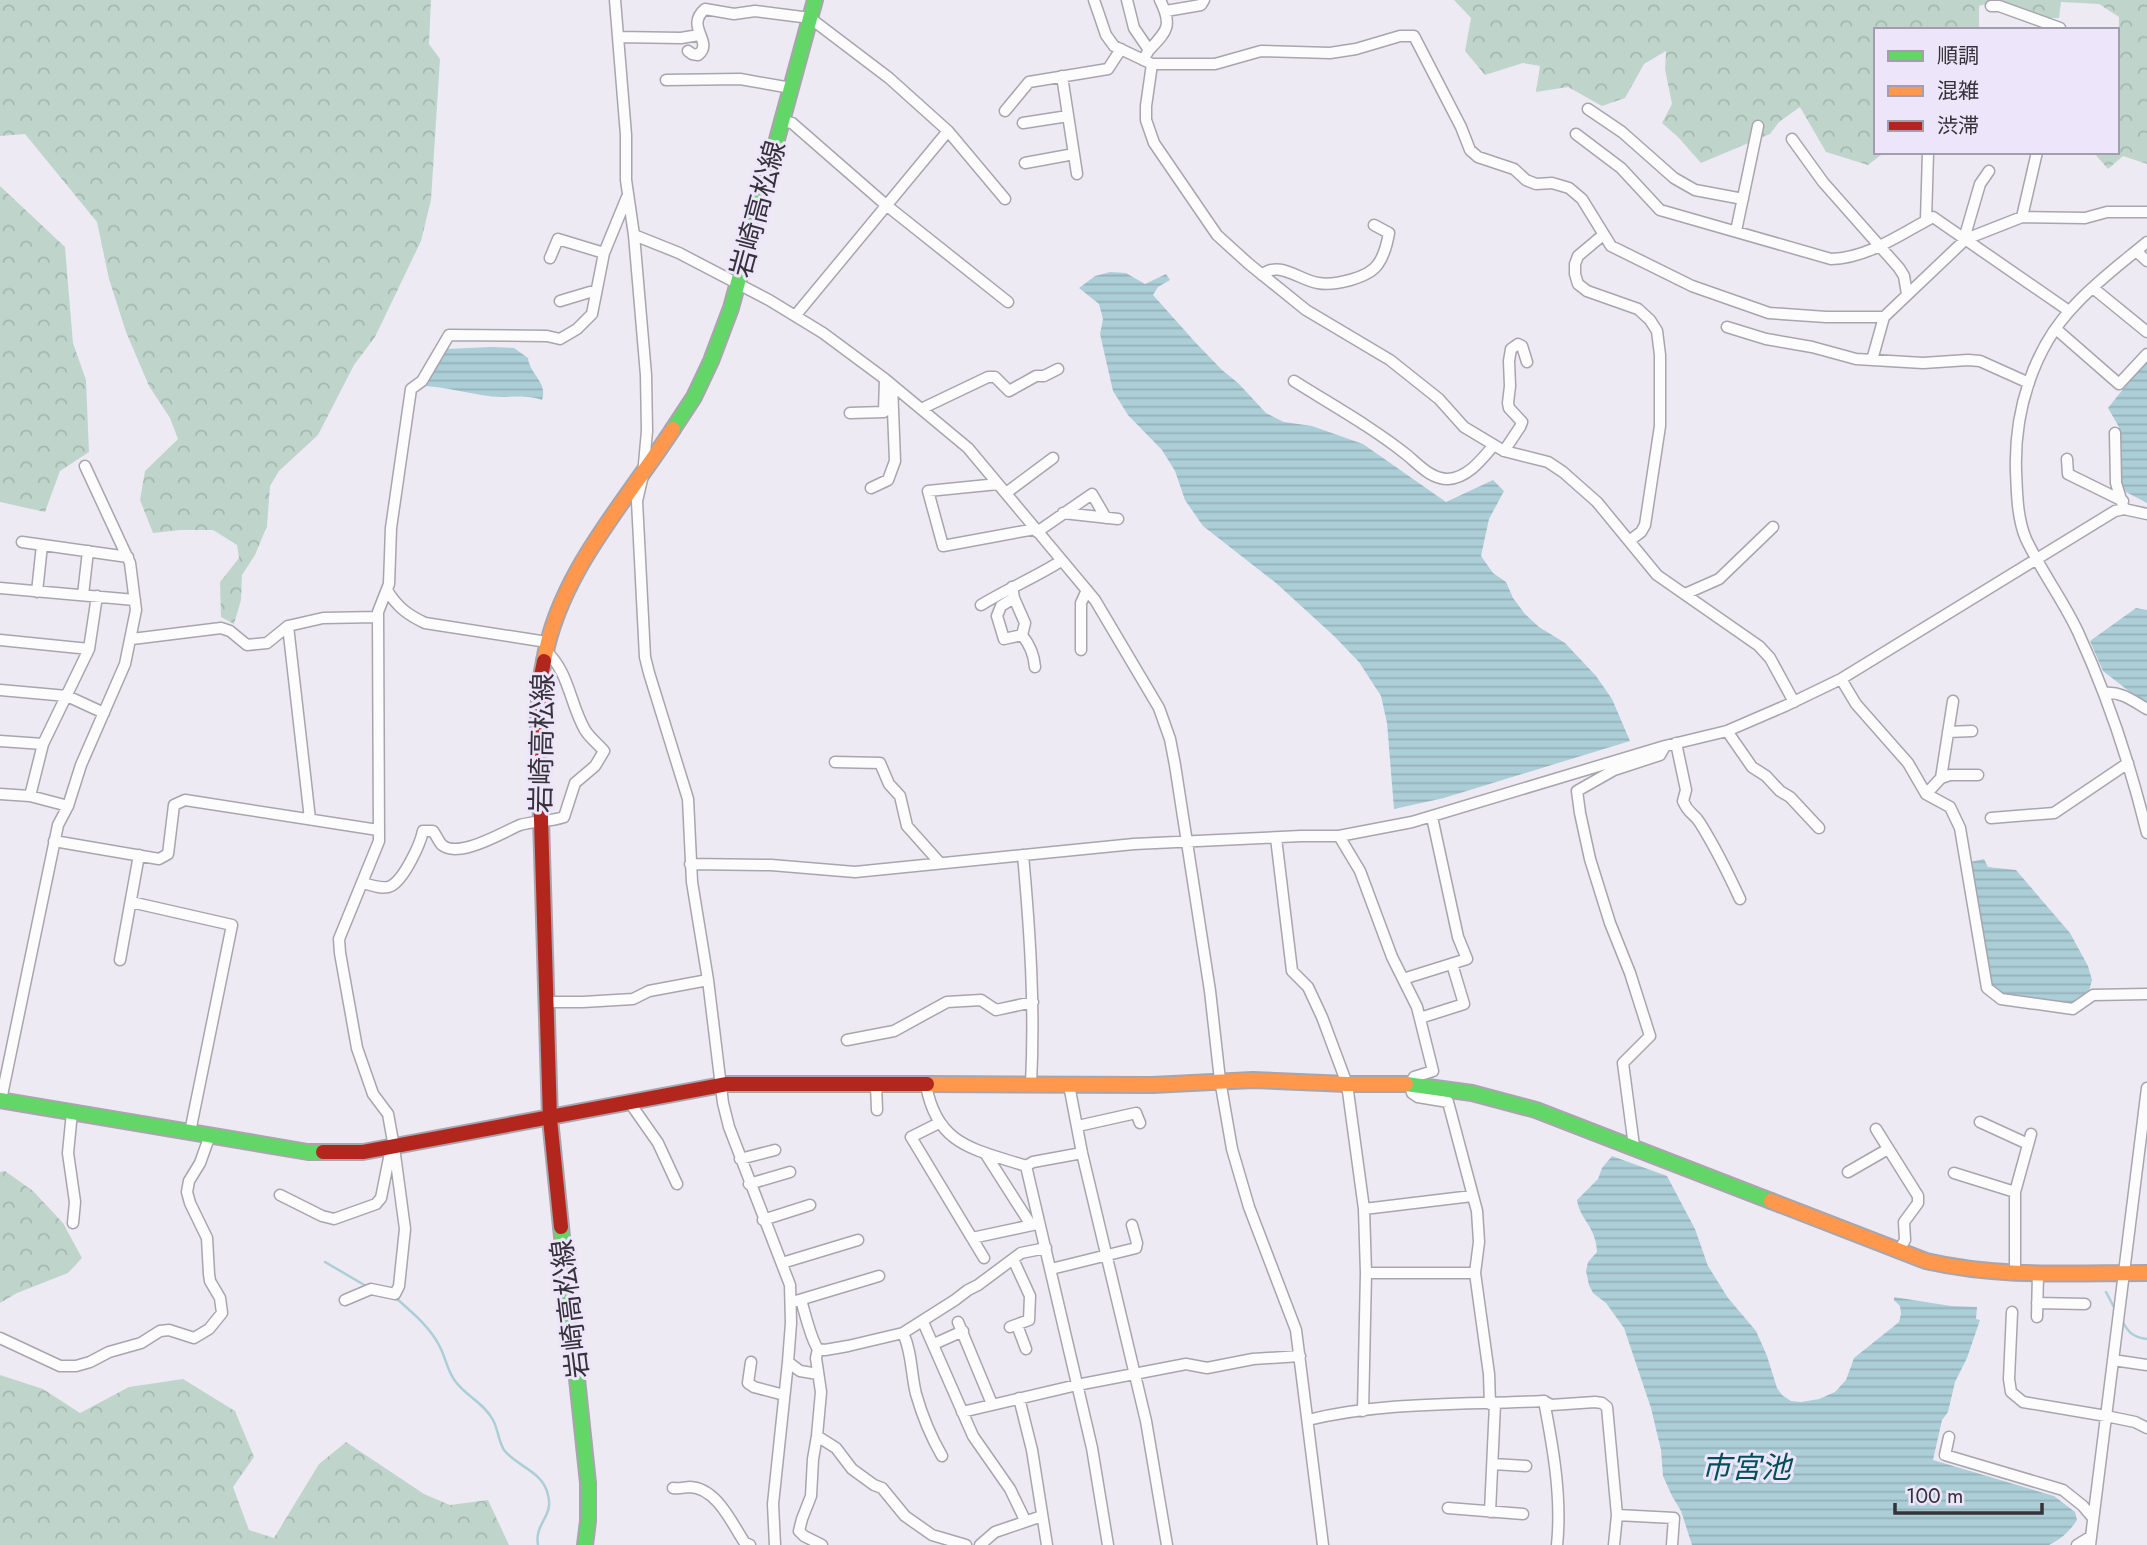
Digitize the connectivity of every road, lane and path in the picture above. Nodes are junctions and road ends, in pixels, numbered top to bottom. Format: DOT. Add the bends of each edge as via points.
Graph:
graph roads {
  1 [pos="615,0"];
  2 [pos="815,0"];
  3 [pos="1094,0"];
  4 [pos="1127,0"];
  5 [pos="1160,0"];
  6 [pos="1204,0"];
  7 [pos="1991,6"];
  8 [pos="1166,11"];
  9 [pos="810,18"];
  10 [pos="2033,18"];
  11 [pos="2033,28"];
  12 [pos="2060,28"];
  13 [pos="699,35"];
  14 [pos="618,37"];
  15 [pos="1121,49"];
  16 [pos="688,51"];
  17 [pos="1148,58"];
  18 [pos="1062,76"];
  19 [pos="666,80"];
  20 [pos="791,88"];
  21 [pos="1588,109"];
  22 [pos="1005,111"];
  23 [pos="1068,116"];
  24 [pos="782,121"];
  25 [pos="1023,123"];
  26 [pos="1758,126"];
  27 [pos="948,131"];
  28 [pos="1576,134"];
  29 [pos="1792,139"];
  30 [pos="1074,154"];
  31 [pos="1928,154"];
  32 [pos="2037,154"];
  33 [pos="1025,163"];
  34 [pos="1989,171"];
  35 [pos="1077,174"];
  36 [pos="627,195"];
  37 [pos="1005,199"];
  38 [pos="1743,199"];
  39 [pos="886,205"];
  40 [pos="2147,212"];
  41 [pos="2022,217"];
  42 [pos="1926,220"];
  43 [pos="1374,225"];
  44 [pos="1736,231"];
  45 [pos="1603,235"];
  46 [pos="634,236"];
  47 [pos="1966,239"];
  48 [pos="2147,242"];
  49 [pos="1879,245"];
  50 [pos="2136,251"];
  51 [pos="604,253"];
  52 [pos="550,258"];
  53 [pos="2147,261"];
  54 [pos="1262,275"];
  55 [pos="737,284"];
  56 [pos="2093,288"];
  57 [pos="596,293"];
  58 [pos="1907,294"];
  59 [pos="560,301"];
  60 [pos="1007,302"];
  61 [pos="2069,311"];
  62 [pos="795,316"];
  63 [pos="1884,317"];
  64 [pos="1727,327"];
  65 [pos="2056,329"];
  66 [pos="2147,332"];
  67 [pos="2147,354"];
  68 [pos="1872,360"];
  69 [pos="1527,362"];
  70 [pos="1058,369"];
  71 [pos="888,382"];
  72 [pos="1294,382"];
  73 [pos="2029,383"];
  74 [pos="921,408"];
  75 [pos="850,413"];
  76 [pos="2115,433"];
  77 [pos="1499,448"];
  78 [pos="1053,458"];
  79 [pos="2067,459"];
  80 [pos="85,466"];
  81 [pos="643,475"];
  82 [pos="998,484"];
  83 [pos="871,488"];
  84 [pos="1006,493"];
  85 [pos="2123,505"];
  86 [pos="1063,513"];
  87 [pos="2147,514"];
  88 [pos="1106,518"];
  89 [pos="1118,519"];
  90 [pos="1773,527"];
  91 [pos="1036,530"];
  92 [pos="1629,541"];
  93 [pos="22,542"];
  94 [pos="42,545"];
  95 [pos="88,551"];
  96 [pos="128,557"];
  97 [pos="2037,558"];
  98 [pos="1061,561"];
  99 [pos="1012,587"];
  100 [pos="0,588"];
  101 [pos="387,590"];
  102 [pos="1087,590"];
  103 [pos="37,592"];
  104 [pos="1685,594"];
  105 [pos="83,595"];
  106 [pos="97,596"];
  107 [pos="1014,598"];
  108 [pos="135,600"];
  109 [pos="981,605"];
  110 [pos="378,617"];
  111 [pos="288,626"];
  112 [pos="1022,635"];
  113 [pos="132,639"];
  114 [pos="0,640"];
  115 [pos="546,647"];
  116 [pos="89,649"];
  117 [pos="1081,650"];
  118 [pos="1035,667"];
  119 [pos="1841,679"];
  120 [pos="0,690"];
  121 [pos="2104,692"];
  122 [pos="67,696"];
  123 [pos="1953,701"];
  124 [pos="1794,702"];
  125 [pos="2147,709"];
  126 [pos="104,713"];
  127 [pos="1727,731"];
  128 [pos="1972,731"];
  129 [pos="1948,732"];
  130 [pos="0,741"];
  131 [pos="1676,743"];
  132 [pos="43,744"];
  133 [pos="1665,746"];
  134 [pos="835,762"];
  135 [pos="2128,763"];
  136 [pos="1978,775"];
  137 [pos="1941,778"];
  138 [pos="0,794"];
  139 [pos="1926,794"];
  140 [pos="30,796"];
  141 [pos="68,806"];
  142 [pos="1432,817"];
  143 [pos="1991,818"];
  144 [pos="310,819"];
  145 [pos="541,823"];
  146 [pos="1819,828"];
  147 [pos="378,830"];
  148 [pos="2147,833"];
  149 [pos="1339,836"];
  150 [pos="1276,838"];
  151 [pos="1187,840"];
  152 [pos="54,841"];
  153 [pos="139,855"];
  154 [pos="1023,855"];
  155 [pos="690,863"];
  156 [pos="940,863"];
  157 [pos="363,883"];
  158 [pos="1740,899"];
  159 [pos="131,902"];
  160 [pos="120,960"];
  161 [pos="1452,964"];
  162 [pos="1403,979"];
  163 [pos="708,980"];
  164 [pos="2147,994"];
  165 [pos="545,1002"];
  166 [pos="1033,1002"];
  167 [pos="1420,1018"];
  168 [pos="847,1040"];
  169 [pos="1220,1080"];
  170 [pos="1031,1084"];
  171 [pos="1347,1084"];
  172 [pos="1410,1084"];
  173 [pos="721,1085"];
  174 [pos="876,1085"];
  175 [pos="926,1085"];
  176 [pos="1069,1085"];
  177 [pos="2147,1088"];
  178 [pos="1,1100"];
  179 [pos="629,1103"];
  180 [pos="877,1110"];
  181 [pos="72,1112"];
  182 [pos="550,1119"];
  183 [pos="1980,1122"];
  184 [pos="939,1123"];
  185 [pos="1140,1124"];
  186 [pos="1078,1126"];
  187 [pos="1876,1129"];
  188 [pos="190,1132"];
  189 [pos="210,1135"];
  190 [pos="1634,1146"];
  191 [pos="392,1147"];
  192 [pos="1888,1149"];
  193 [pos="775,1150"];
  194 [pos="985,1153"];
  195 [pos="1082,1153"];
  196 [pos="740,1159"];
  197 [pos="1026,1166"];
  198 [pos="790,1172"];
  199 [pos="1848,1172"];
  200 [pos="1954,1173"];
  201 [pos="677,1184"];
  202 [pos="749,1184"];
  203 [pos="2015,1192"];
  204 [pos="280,1195"];
  205 [pos="1472,1196"];
  206 [pos="810,1205"];
  207 [pos="1364,1209"];
  208 [pos="763,1220"];
  209 [pos="73,1223"];
  210 [pos="1035,1224"];
  211 [pos="1132,1225"];
  212 [pos="972,1238"];
  213 [pos="858,1240"];
  214 [pos="1046,1248"];
  215 [pos="1899,1250"];
  216 [pos="1107,1256"];
  217 [pos="984,1258"];
  218 [pos="1013,1259"];
  219 [pos="782,1263"];
  220 [pos="1051,1269"];
  221 [pos="1366,1273"];
  222 [pos="1475,1273"];
  223 [pos="2015,1273"];
  224 [pos="2038,1273"];
  225 [pos="2124,1273"];
  226 [pos="2147,1273"];
  227 [pos="879,1276"];
  228 [pos="345,1300"];
  229 [pos="796,1301"];
  230 [pos="2037,1303"];
  231 [pos="2085,1304"];
  232 [pos="2012,1311"];
  233 [pos="2037,1317"];
  234 [pos="923,1322"];
  235 [pos="903,1334"];
  236 [pos="0,1338"];
  237 [pos="934,1344"];
  238 [pos="818,1349"];
  239 [pos="1026,1349"];
  240 [pos="1300,1356"];
  241 [pos="2113,1360"];
  242 [pos="751,1362"];
  243 [pos="788,1362"];
  244 [pos="2147,1365"];
  245 [pos="1135,1373"];
  246 [pos="818,1374"];
  247 [pos="1077,1385"];
  248 [pos="784,1395"];
  249 [pos="1019,1398"];
  250 [pos="1544,1401"];
  251 [pos="992,1404"];
  252 [pos="1492,1404"];
  253 [pos="1363,1411"];
  254 [pos="962,1412"];
  255 [pos="2106,1416"];
  256 [pos="1308,1420"];
  257 [pos="2147,1428"];
  258 [pos="817,1436"];
  259 [pos="1949,1437"];
  260 [pos="942,1456"];
  261 [pos="1493,1464"];
  262 [pos="1526,1465"];
  263 [pos="673,1488"];
  264 [pos="1448,1508"];
  265 [pos="1490,1511"];
  266 [pos="1523,1514"];
  267 [pos="1617,1515"];
  268 [pos="1042,1516"];
  269 [pos="2093,1518"];
  270 [pos="1025,1520"];
  271 [pos="2090,1541"];
  272 [pos="585,1545"];
  273 [pos="750,1545"];
  274 [pos="775,1545"];
  275 [pos="822,1545"];
  276 [pos="967,1545"];
  277 [pos="980,1545"];
  278 [pos="1047,1545"];
  279 [pos="1108,1545"];
  280 [pos="1167,1545"];
  281 [pos="1322,1545"];
  282 [pos="1557,1545"];
  283 [pos="1614,1545"];
  284 [pos="1672,1545"];
  285 [pos="2077,1545"];
  1 -- 14 [label="street"];
  2 -- 9 [label="street, 岩崎高松線"];
  3 -- 15 [label="street" via="1106,35"];
  4 -- 17 [label="street"];
  5 -- 8 [label="street"];
  6 -- 8 [label="street" via="1201,5"];
  7 -- 10 [label="street"];
  8 -- 17 [label="street" via="1168,27"];
  9 -- 13 [label="street" via="705,9 696,22"];
  9 -- 20 [label="street, 岩崎高松線"];
  9 -- 27 [label="street" via="889,78"];
  10 -- 11 [label="street"];
  10 -- 12 [label="street"];
  13 -- 14 [label="street"];
  13 -- 16 [label="street" via="702,51 698,55"];
  14 -- 36 [label="street"];
  15 -- 17 [label="street"];
  15 -- 18 [label="street" via="1108,69"];
  17 -- 45 [label="street" via="1215,64 1261,51 1330,52 1414,36 1470,150 1536,184 1569,188 1582,199"];
  17 -- 54 [label="street" via="1146,120 1154,144 1217,235"];
  18 -- 22 [label="street" via="1029,82"];
  18 -- 23 [label="street"];
  19 -- 20 [label="street" via="740,79"];
  20 -- 24 [label="street, 岩崎高松線"];
  21 -- 38 [label="street" via="1674,178 1695,190"];
  23 -- 25 [label="street"];
  23 -- 30 [label="street"];
  24 -- 39 [label="street" via="792,124"];
  24 -- 55 [label="street, 岩崎高松線"];
  26 -- 38 [label="street"];
  27 -- 37 [label="street"];
  27 -- 39 [label="street"];
  28 -- 44 [label="street" via="1621,167 1660,210"];
  29 -- 49 [label="street"];
  30 -- 33 [label="street"];
  30 -- 35 [label="street"];
  31 -- 42 [label="street"];
  32 -- 41 [label="street"];
  34 -- 47 [label="street" via="1980,184"];
  36 -- 46 [label="street"];
  36 -- 51 [label="street"];
  38 -- 44 [label="street"];
  39 -- 60 [label="street"];
  39 -- 62 [label="street"];
  40 -- 41 [label="street" via="2107,212 2085,218"];
  41 -- 47 [label="street"];
  42 -- 47 [label="street" via="1933,217"];
  42 -- 49 [label="street"];
  43 -- 54 [label="street" via="1388,233 1387,244 1378,264 1361,276 1331,284 1279,268"];
  44 -- 49 [label="street" via="1831,259 1850,258"];
  45 -- 63 [label="street" via="1611,246 1692,286 1769,313"];
  45 -- 92 [label="street" via="1578,256 1574,264 1578,284 1638,309 1657,331 1660,355 1660,426 1645,525"];
  46 -- 55 [label="street" via="679,253"];
  46 -- 81 [label="street" via="647,407"];
  47 -- 58 [label="street"];
  47 -- 61 [label="street"];
  48 -- 50 [label="street"];
  49 -- 58 [label="street" via="1904,276"];
  50 -- 53 [label="street"];
  50 -- 56 [label="street"];
  51 -- 52 [label="street" via="558,239"];
  51 -- 57 [label="street"];
  54 -- 77 [label="street" via="1306,310 1390,360 1439,399 1464,427"];
  55 -- 62 [label="street"];
  55 -- 81 [label="street, 岩崎高松線" via="694,397"];
  56 -- 61 [label="street"];
  56 -- 66 [label="street"];
  57 -- 59 [label="street"];
  57 -- 101 [label="street" via="592,314 560,339 449,335 422,381 411,389"];
  58 -- 63 [label="street"];
  61 -- 65 [label="street"];
  62 -- 71 [label="street"];
  63 -- 68 [label="street"];
  64 -- 68 [label="street"];
  65 -- 67 [label="street" via="2119,384"];
  65 -- 73 [label="street"];
  68 -- 73 [label="street" via="1980,361"];
  69 -- 77 [label="street" via="1522,346 1511,349 1508,403 1522,422"];
  70 -- 74 [label="street" via="1009,391 995,377 988,377"];
  71 -- 74 [label="street"];
  71 -- 75 [label="street" via="884,412"];
  71 -- 83 [label="street" via="895,461 888,480"];
  72 -- 77 [label="street" via="1444,479 1457,478"];
  73 -- 97 [label="street" via="2015,450 2017,500 2025,537"];
  74 -- 82 [label="street" via="968,448"];
  76 -- 85 [label="street" via="2116,483"];
  77 -- 92 [label="street" via="1548,462 1597,502"];
  78 -- 84 [label="street"];
  79 -- 85 [label="street" via="2068,474"];
  80 -- 96 [label="street"];
  81 -- 115 [label="street, 岩崎高松線" via="576,571"];
  81 -- 155 [label="street" via="637,501 645,657 688,799"];
  82 -- 84 [label="street"];
  82 -- 91 [label="street" via="928,491 943,546"];
  84 -- 91 [label="street"];
  85 -- 87 [label="street"];
  85 -- 97 [label="street"];
  86 -- 88 [label="street"];
  86 -- 88 [label="street" via="1091,494"];
  86 -- 91 [label="street"];
  88 -- 89 [label="street"];
  90 -- 104 [label="street" via="1719,579"];
  91 -- 98 [label="street"];
  92 -- 104 [label="street" via="1657,575"];
  93 -- 94 [label="street"];
  94 -- 95 [label="street"];
  94 -- 103 [label="street"];
  95 -- 96 [label="street"];
  95 -- 105 [label="street"];
  96 -- 108 [label="street"];
  97 -- 119 [label="street"];
  97 -- 121 [label="street" via="2077,630"];
  98 -- 99 [label="street"];
  98 -- 102 [label="street"];
  99 -- 107 [label="street"];
  99 -- 109 [label="street"];
  100 -- 103 [label="street"];
  101 -- 110 [label="street"];
  101 -- 115 [label="street" via="395,604 425,623"];
  102 -- 117 [label="street" via="1081,603"];
  102 -- 151 [label="street" via="1159,708 1170,739"];
  103 -- 105 [label="street"];
  104 -- 124 [label="street" via="1759,646"];
  105 -- 106 [label="street"];
  106 -- 108 [label="street"];
  106 -- 116 [label="street"];
  107 -- 112 [label="street" via="1025,623"];
  107 -- 112 [label="street" via="997,616 1004,639"];
  108 -- 113 [label="street"];
  110 -- 111 [label="street" via="323,618"];
  110 -- 147 [label="street"];
  111 -- 113 [label="street" via="267,643 247,645 221,628"];
  111 -- 144 [label="street"];
  112 -- 118 [label="street" via="1030,645"];
  113 -- 126 [label="street"];
  114 -- 116 [label="street"];
  115 -- 145 [label="street, 岩崎高松線" via="538,720"];
  115 -- 145 [label="street" via="566,679 586,732 604,751 575,783 564,817"];
  116 -- 122 [label="street"];
  119 -- 124 [label="street"];
  119 -- 139 [label="street" via="1856,704 1908,763"];
  120 -- 122 [label="street"];
  121 -- 125 [label="street" via="2122,694"];
  121 -- 135 [label="street"];
  122 -- 126 [label="street"];
  122 -- 132 [label="street"];
  123 -- 129 [label="street"];
  124 -- 127 [label="street"];
  126 -- 141 [label="street"];
  127 -- 131 [label="street"];
  127 -- 146 [label="street" via="1752,767"];
  128 -- 129 [label="street"];
  129 -- 137 [label="street"];
  130 -- 132 [label="street"];
  131 -- 133 [label="street"];
  131 -- 158 [label="street" via="1686,790 1683,801 1698,818"];
  132 -- 140 [label="street"];
  133 -- 142 [label="street"];
  133 -- 190 [label="street" via="1660,755 1614,770 1577,791 1594,872 1650,1036 1623,1063"];
  134 -- 156 [label="street" via="880,763 900,796 907,826"];
  135 -- 143 [label="street" via="2054,813"];
  135 -- 148 [label="street"];
  136 -- 137 [label="street"];
  137 -- 139 [label="street"];
  138 -- 140 [label="street"];
  139 -- 164 [label="street" via="1950,807 1960,828 1987,988 2001,999 2073,1009 2093,995"];
  140 -- 141 [label="street"];
  141 -- 152 [label="street"];
  142 -- 149 [label="street"];
  142 -- 161 [label="street" via="1467,959"];
  144 -- 147 [label="street"];
  144 -- 153 [label="street" via="185,800 174,805 168,854 159,859"];
  145 -- 157 [label="street" via="523,824 472,846 453,849 443,846 433,831 423,831 393,885 384,888"];
  145 -- 165 [label="street, 岩崎高松線"];
  147 -- 157 [label="street"];
  149 -- 150 [label="street"];
  149 -- 162 [label="street" via="1360,872"];
  150 -- 151 [label="street"];
  150 -- 171 [label="street" via="1292,971 1308,988"];
  151 -- 154 [label="street"];
  151 -- 169 [label="street"];
  152 -- 153 [label="street"];
  152 -- 178 [label="street"];
  153 -- 159 [label="street"];
  154 -- 156 [label="street"];
  154 -- 166 [label="street"];
  155 -- 156 [label="street" via="855,872"];
  155 -- 163 [label="street"];
  157 -- 191 [label="street" via="339,939 340,953 357,1048 373,1094 388,1114"];
  159 -- 160 [label="street"];
  159 -- 188 [label="street" via="232,925"];
  161 -- 162 [label="street"];
  161 -- 167 [label="street" via="1464,1004"];
  162 -- 167 [label="street"];
  163 -- 165 [label="street" via="649,990 633,999"];
  163 -- 173 [label="street"];
  165 -- 182 [label="street, 岩崎高松線"];
  166 -- 168 [label="street" via="996,1010 981,1000 947,1002 894,1031"];
  166 -- 170 [label="street"];
  167 -- 172 [label="street" via="1433,1071 1414,1077"];
  169 -- 171 [label="street"];
  169 -- 176 [label="street"];
  169 -- 240 [label="street" via="1240,1180 1290,1311"];
  170 -- 175 [label="street"];
  170 -- 176 [label="street"];
  171 -- 172 [label="street"];
  171 -- 207 [label="street"];
  172 -- 190 [label="street" via="1514,1103"];
  172 -- 205 [label="street" via="1418,1097 1448,1102"];
  173 -- 174 [label="street"];
  173 -- 179 [label="street"];
  173 -- 196 [label="street"];
  174 -- 175 [label="street"];
  174 -- 180 [label="street"];
  175 -- 184 [label="street"];
  176 -- 186 [label="street"];
  177 -- 225 [label="street"];
  178 -- 181 [label="street"];
  179 -- 182 [label="street"];
  179 -- 201 [label="street" via="658,1143"];
  181 -- 188 [label="street"];
  181 -- 209 [label="street" via="68,1153"];
  182 -- 191 [label="street"];
  182 -- 272 [label="street, 岩崎高松線" via="588,1483"];
  183 -- 203 [label="street" via="2030,1139"];
  184 -- 194 [label="street" via="961,1143"];
  184 -- 212 [label="street" via="911,1137"];
  185 -- 186 [label="street" via="1136,1113"];
  186 -- 195 [label="street"];
  187 -- 192 [label="street"];
  188 -- 189 [label="street"];
  189 -- 191 [label="street" via="308,1152"];
  189 -- 236 [label="street" via="187,1192 207,1238 209,1274 220,1298 222,1313 209,1329 194,1338 160,1331 141,1343 76,1366 60,1366"];
  190 -- 215 [label="street"];
  191 -- 204 [label="street" via="376,1204 334,1219"];
  191 -- 228 [label="street" via="405,1229 399,1286 395,1294 371,1289"];
  192 -- 199 [label="street"];
  192 -- 215 [label="street" via="1918,1196 1904,1222 1905,1240"];
  193 -- 196 [label="street"];
  194 -- 197 [label="street"];
  194 -- 210 [label="street"];
  195 -- 197 [label="street"];
  195 -- 216 [label="street"];
  196 -- 202 [label="street"];
  197 -- 210 [label="street"];
  198 -- 202 [label="street"];
  200 -- 203 [label="street"];
  202 -- 208 [label="street"];
  203 -- 223 [label="street"];
  205 -- 207 [label="street"];
  205 -- 222 [label="street" via="1479,1242"];
  206 -- 208 [label="street"];
  207 -- 221 [label="street"];
  208 -- 219 [label="street"];
  210 -- 212 [label="street"];
  210 -- 214 [label="street"];
  211 -- 216 [label="street" via="1136,1248"];
  212 -- 217 [label="street"];
  213 -- 219 [label="street"];
  214 -- 218 [label="street"];
  214 -- 220 [label="street"];
  215 -- 223 [label="street" via="1951,1268"];
  216 -- 220 [label="street"];
  216 -- 245 [label="street"];
  218 -- 234 [label="street"];
  218 -- 239 [label="street" via="1030,1296 1029,1320 1013,1326"];
  219 -- 229 [label="street"];
  220 -- 247 [label="street"];
  221 -- 222 [label="street"];
  221 -- 253 [label="street"];
  222 -- 252 [label="street"];
  223 -- 224 [label="street"];
  224 -- 225 [label="street"];
  224 -- 230 [label="street"];
  225 -- 226 [label="street"];
  225 -- 241 [label="street"];
  227 -- 229 [label="street"];
  229 -- 238 [label="street"];
  229 -- 243 [label="street"];
  230 -- 231 [label="street"];
  230 -- 233 [label="street"];
  232 -- 255 [label="street" via="2011,1392 2023,1402"];
  234 -- 235 [label="street"];
  234 -- 237 [label="street"];
  235 -- 238 [label="street"];
  235 -- 260 [label="street" via="916,1393"];
  237 -- 251 [label="street" via="960,1327"];
  237 -- 254 [label="street"];
  238 -- 246 [label="street"];
  240 -- 245 [label="street" via="1207,1368 1186,1364"];
  240 -- 256 [label="street"];
  241 -- 244 [label="street"];
  241 -- 255 [label="street"];
  242 -- 248 [label="street" via="748,1383"];
  243 -- 246 [label="street" via="800,1371"];
  243 -- 248 [label="street"];
  245 -- 247 [label="street"];
  245 -- 280 [label="street"];
  246 -- 258 [label="street"];
  247 -- 249 [label="street"];
  247 -- 279 [label="street"];
  248 -- 274 [label="street" via="773,1504"];
  249 -- 251 [label="street"];
  249 -- 268 [label="street"];
  250 -- 252 [label="street"];
  250 -- 267 [label="street" via="1607,1406"];
  250 -- 282 [label="street" via="1558,1499"];
  251 -- 254 [label="street"];
  252 -- 253 [label="street" via="1422,1404"];
  252 -- 261 [label="street"];
  253 -- 256 [label="street"];
  254 -- 270 [label="street"];
  255 -- 257 [label="street"];
  255 -- 269 [label="street"];
  256 -- 281 [label="street"];
  258 -- 275 [label="street" via="811,1496 799,1531"];
  258 -- 276 [label="street" via="836,1448 852,1469 882,1488 905,1516 932,1535"];
  259 -- 269 [label="street" via="1945,1455 2063,1490"];
  261 -- 262 [label="street"];
  261 -- 265 [label="street"];
  263 -- 273 [label="street" via="706,1491"];
  264 -- 265 [label="street"];
  265 -- 266 [label="street"];
  267 -- 283 [label="street"];
  267 -- 284 [label="street" via="1674,1518"];
  268 -- 270 [label="street"];
  268 -- 278 [label="street"];
  269 -- 271 [label="street"];
  270 -- 277 [label="street" via="995,1532"];
  271 -- 285 [label="street"];
}
